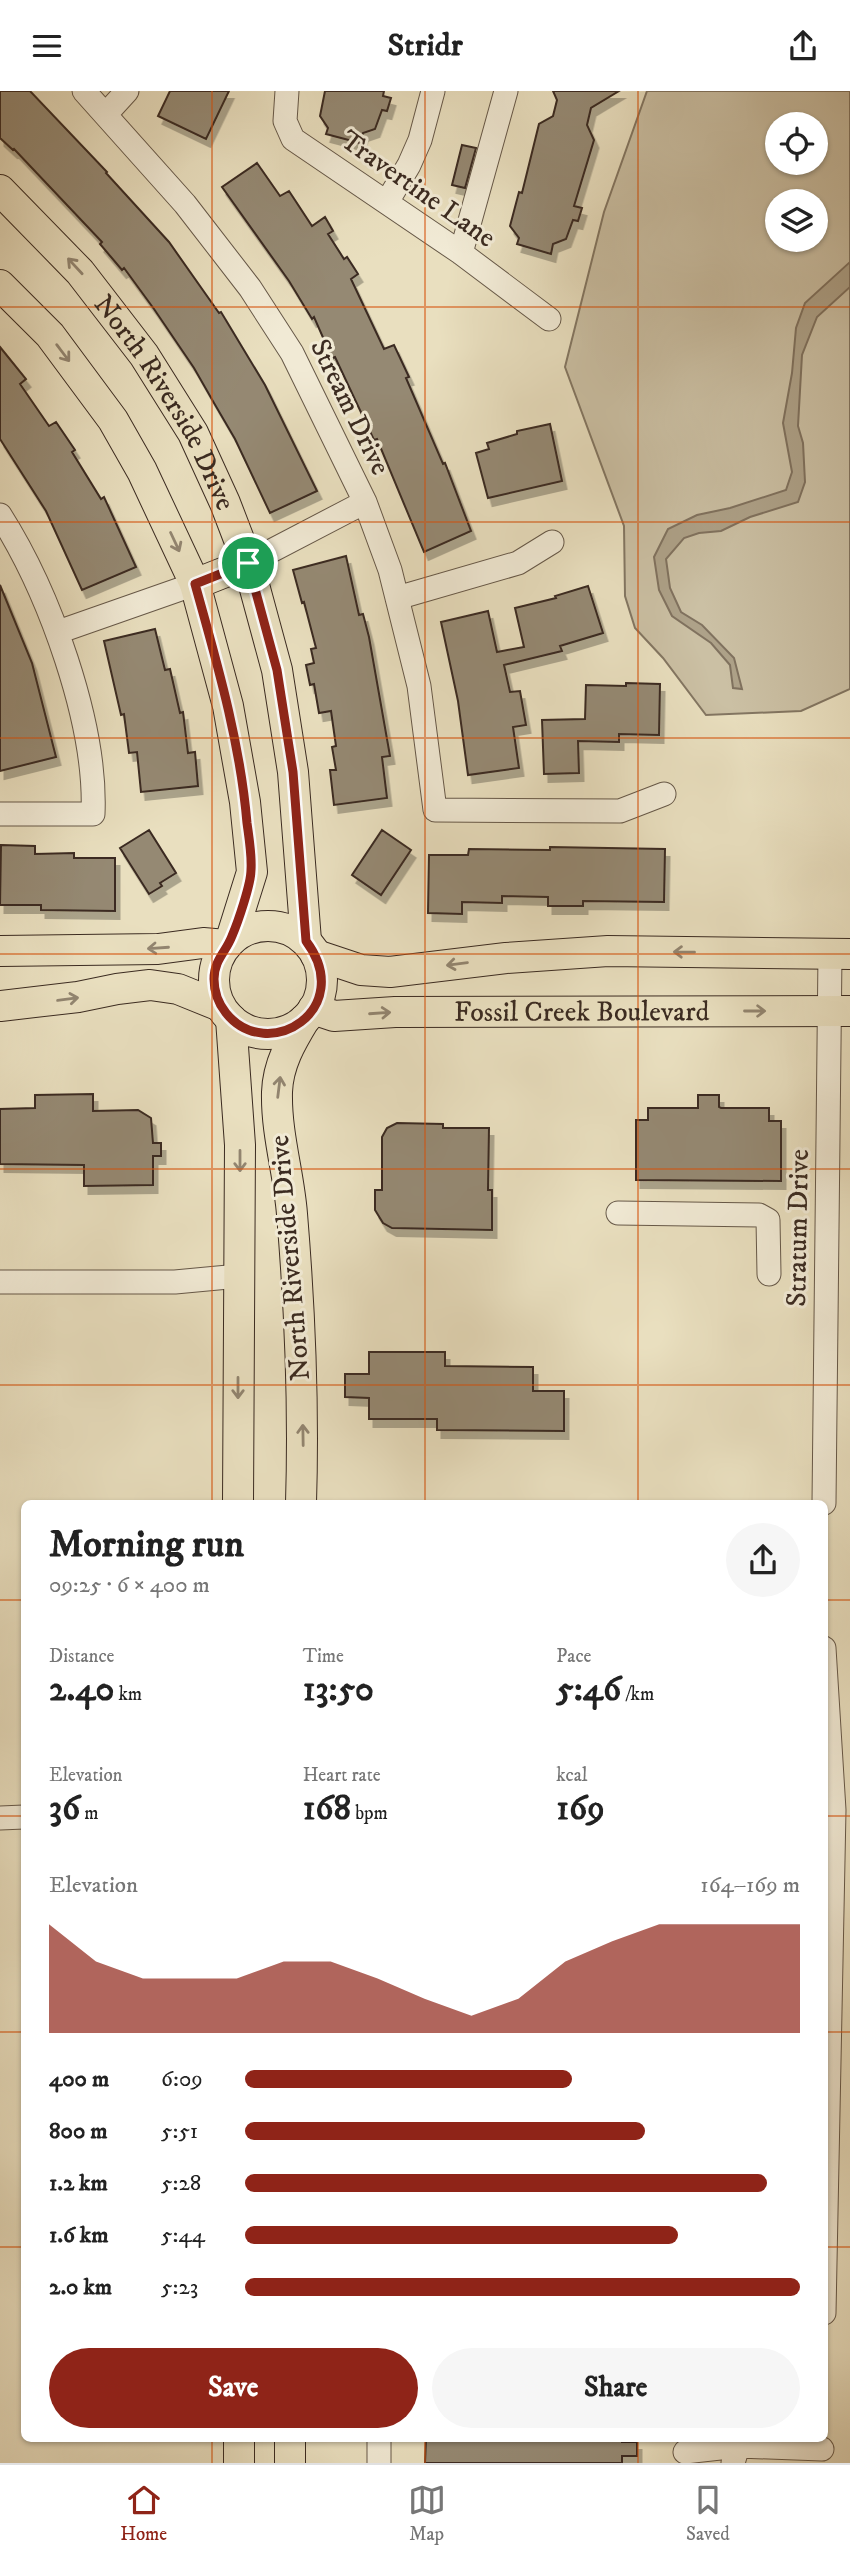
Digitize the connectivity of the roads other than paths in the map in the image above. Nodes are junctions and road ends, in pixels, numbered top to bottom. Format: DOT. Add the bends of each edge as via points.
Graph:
graph roads {
  1 [pos="84,91"];
  2 [pos="127,91"];
  3 [pos="287,91"];
  4 [pos="433,91"];
  5 [pos="506,91"];
  6 [pos="106,114"];
  7 [pos="0,190"];
  8 [pos="387,202"];
  9 [pos="461,253"];
  10 [pos="0,285"];
  11 [pos="549,319"];
  12 [pos="365,502"];
  13 [pos="0,515"];
  14 [pos="552,542"];
  15 [pos="248,563"];
  16 [pos="195,584"];
  17 [pos="397,597"];
  18 [pos="58,632"];
  19 [pos="664,794"];
  20 [pos="0,814"];
  21 [pos="229,942"];
  22 [pos="311,948"];
  23 [pos="0,951"];
  24 [pos="840,954"];
  25 [pos="0,1006"];
  26 [pos="840,1011"];
  27 [pos="226,1013"];
  28 [pos="309,1014"];
  29 [pos="618,1213"];
  30 [pos="769,1274"];
  31 [pos="239,1276"];
  32 [pos="0,1282"];
  33 [pos="238,1500"];
  34 [pos="301,1500"];
  35 [pos="824,1500"];
  36 [pos="828,1778"];
  37 [pos="829,1810"];
  38 [pos="21,1817"];
  39 [pos="0,1818"];
  40 [pos="840,1999"];
  41 [pos="828,2083"];
  42 [pos="239,2442"];
  43 [pos="290,2442"];
  44 [pos="379,2442"];
  45 [pos="737,2449"];
  46 [pos="822,2450"];
  47 [pos="685,2452"];
  48 [pos="239,2463"];
  49 [pos="290,2463"];
  50 [pos="379,2463"];
  1 -- 6 [label="street, Stream Drive"];
  2 -- 6 [label="street"];
  3 -- 8 [label="street, Travertine Lane" via="285,121 293,139"];
  4 -- 8 [label="street" via="420,140"];
  5 -- 9 [label="street"];
  6 -- 12 [label="street, Stream Drive" via="250,288 292,353"];
  15 -- 7 [label="main road, North Riverside Drive, one-way" via="193,433 144,355 80,272"];
  8 -- 9 [label="street, Travertine Lane"];
  9 -- 11 [label="street, Travertine Lane"];
  10 -- 16 [label="main road, North Riverside Drive, one-way" via="50,335 113,420"];
  12 -- 15 [label="street"];
  12 -- 17 [label="street, Stream Drive"];
  13 -- 18 [label="street"];
  14 -- 17 [label="street" via="518,563"];
  15 -- 16 [label="main road"];
  15 -- 22 [label="main road, North Riverside Drive" via="277,670"];
  16 -- 18 [label="street"];
  16 -- 21 [label="main road, North Riverside Drive" via="228,706 246,802 252,872"];
  17 -- 19 [label="street, Stream Drive" via="419,686 435,810 620,811"];
  18 -- 20 [label="street" via="92,765 93,814"];
  21 -- 22 [label="main road" via="245,931 277,926"];
  21 -- 23 [label="main road, one-way" via="158,949"];
  21 -- 27 [label="main road" via="215,968 215,994"];
  24 -- 22 [label="main road, Fossil Creek Boulevard, one-way" via="608,951 390,972 361,970"];
  22 -- 28 [label="main road" via="322,982"];
  24 -- 26 [label="street, Stratum Drive"];
  25 -- 27 [label="main road, one-way" via="150,985 178,989"];
  28 -- 26 [label="main road, Fossil Creek Boulevard, one-way"];
  26 -- 35 [label="street, Stratum Drive"];
  27 -- 28 [label="main road" via="244,1028 260,1033 292,1028"];
  27 -- 31 [label="main road, North Riverside Drive, one-way" via="240,1145"];
  34 -- 28 [label="main road, North Riverside Drive, one-way" via="297,1272 277,1090 286,1050"];
  29 -- 30 [label="street" via="759,1215 768,1220"];
  31 -- 32 [label="street" via="175,1282"];
  31 -- 33 [label="main road, North Riverside Drive, one-way"];
  36 -- 37 [label="street"];
  37 -- 40 [label="street"];
  38 -- 39 [label="street"];
  40 -- 41 [label="street"];
  42 -- 48 [label="main road"];
  43 -- 49 [label="main road"];
  44 -- 50 [label="street"];
  45 -- 46 [label="street"];
  45 -- 47 [label="street"];
}
